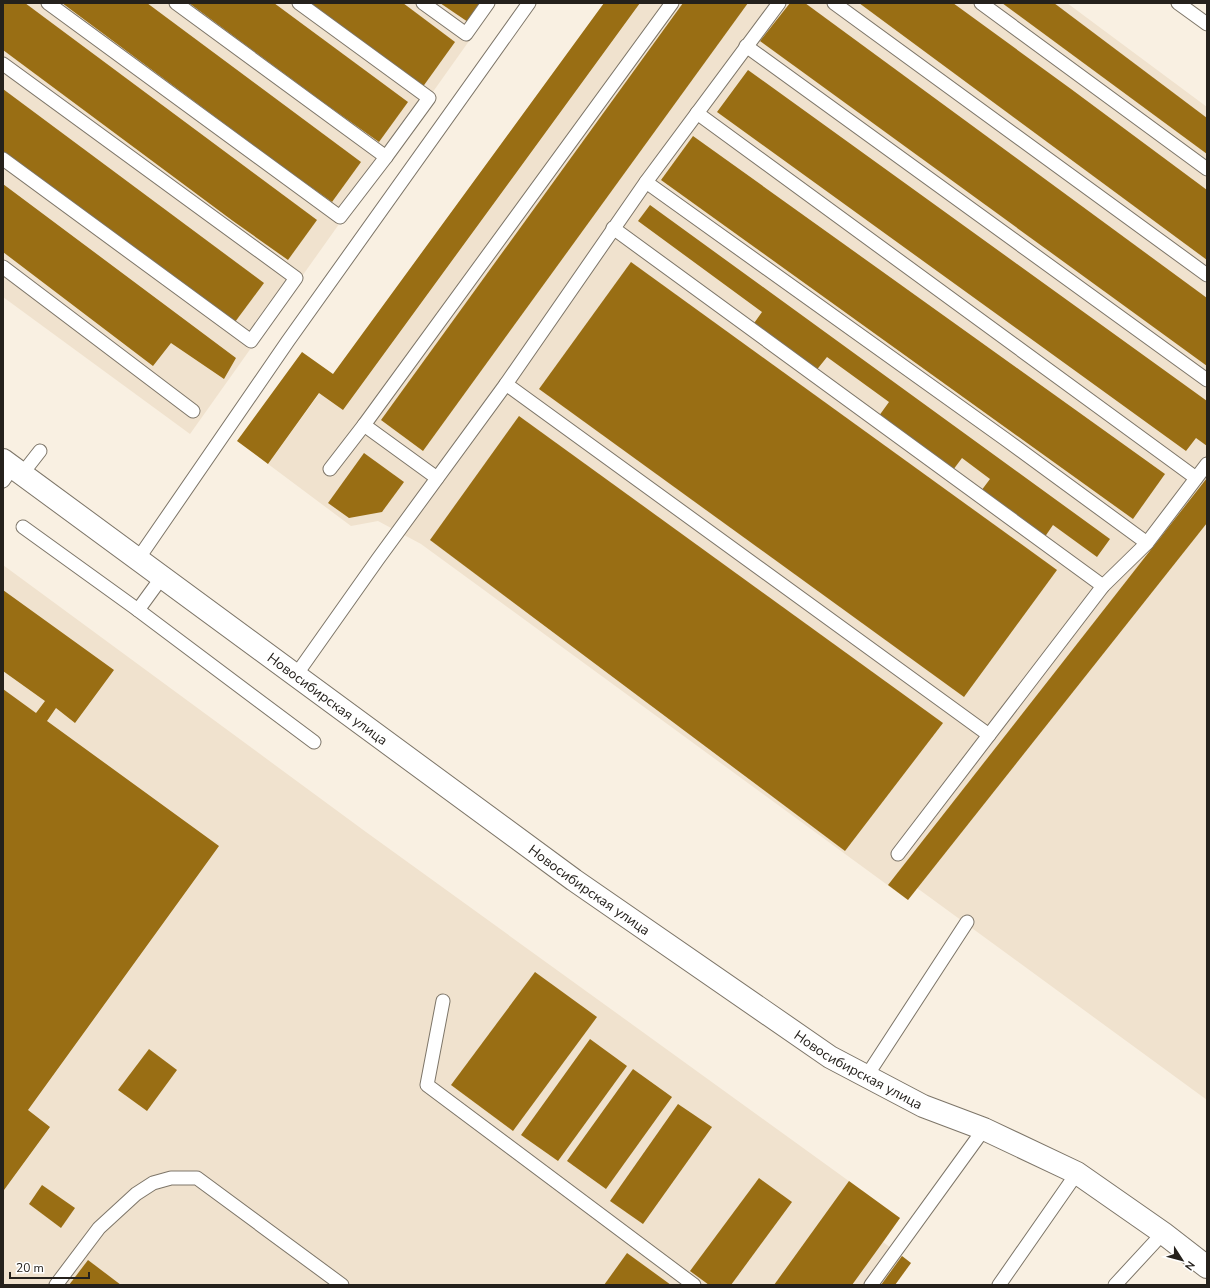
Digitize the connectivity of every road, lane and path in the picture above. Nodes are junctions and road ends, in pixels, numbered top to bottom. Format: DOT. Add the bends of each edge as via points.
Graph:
graph roads {
  1 [pos="48,3"];
  2 [pos="176,3"];
  3 [pos="299,3"];
  4 [pos="423,3"];
  5 [pos="488,3"];
  6 [pos="529,3"];
  7 [pos="672,3"];
  8 [pos="779,3"];
  9 [pos="834,3"];
  10 [pos="981,3"];
  11 [pos="1178,3"];
  12 [pos="1207,24"];
  13 [pos="746,46"];
  14 [pos="3,64"];
  15 [pos="697,113"];
  16 [pos="386,157"];
  17 [pos="3,159"];
  18 [pos="1207,169"];
  19 [pos="646,182"];
  20 [pos="613,228"];
  21 [pos="3,267"];
  22 [pos="1207,275"];
  23 [pos="1207,380"];
  24 [pos="506,384"];
  25 [pos="193,411"];
  26 [pos="364,424"];
  27 [pos="40,451"];
  28 [pos="1207,464"];
  29 [pos="330,469"];
  30 [pos="10,470"];
  31 [pos="437,478"];
  32 [pos="1196,478"];
  33 [pos="23,527"];
  34 [pos="1147,543"];
  35 [pos="138,559"];
  36 [pos="162,577"];
  37 [pos="1103,586"];
  38 [pos="138,610"];
  39 [pos="296,675"];
  40 [pos="989,735"];
  41 [pos="314,742"];
  42 [pos="898,854"];
  43 [pos="967,922"];
  44 [pos="442,1001"];
  45 [pos="866,1077"];
  46 [pos="984,1129"];
  47 [pos="1077,1173"];
  48 [pos="1163,1233"];
  49 [pos="1207,1267"];
  50 [pos="56,1285"];
  51 [pos="342,1285"];
  52 [pos="694,1285"];
  53 [pos="871,1285"];
  54 [pos="999,1285"];
  55 [pos="1115,1285"];
  1 -- 16 [label="lane" via="340,217"];
  2 -- 16 [label="lane"];
  3 -- 16 [label="lane" via="429,98"];
  4 -- 5 [label="lane" via="466,34"];
  6 -- 35 [label="lane" via="288,341"];
  7 -- 26 [label="lane"];
  8 -- 13 [label="lane"];
  9 -- 22 [label="lane"];
  10 -- 18 [label="lane"];
  11 -- 12 [label="lane"];
  13 -- 15 [label="lane"];
  13 -- 23 [label="lane"];
  14 -- 17 [label="lane" via="296,278 251,341"];
  15 -- 19 [label="lane"];
  15 -- 32 [label="lane"];
  19 -- 20 [label="lane"];
  19 -- 34 [label="lane"];
  20 -- 24 [label="lane"];
  20 -- 37 [label="lane"];
  21 -- 25 [label="lane"];
  24 -- 31 [label="lane"];
  24 -- 40 [label="lane"];
  26 -- 29 [label="lane"];
  26 -- 31 [label="lane"];
  27 -- 30 [label="lane"];
  28 -- 32 [label="lane"];
  30 -- 35 [label="street, Новосибирская улица"];
  31 -- 39 [label="lane"];
  32 -- 34 [label="lane"];
  33 -- 38 [label="lane"];
  34 -- 37 [label="lane"];
  35 -- 36 [label="street, Новосибирская улица"];
  36 -- 38 [label="lane"];
  36 -- 39 [label="street, Новосибирская улица"];
  37 -- 40 [label="lane"];
  38 -- 41 [label="lane"];
  39 -- 45 [label="street, Новосибирская улица" via="574,880 830,1057"];
  40 -- 42 [label="lane"];
  43 -- 45 [label="lane"];
  44 -- 52 [label="lane" via="427,1085"];
  45 -- 46 [label="street, Новосибирская улица" via="923,1106"];
  46 -- 47 [label="street, Новосибирская улица"];
  46 -- 53 [label="lane"];
  47 -- 48 [label="street, Новосибирская улица"];
  47 -- 54 [label="lane"];
  48 -- 49 [label="street, Новосибирская улица"];
  48 -- 55 [label="lane"];
  50 -- 51 [label="lane" via="99,1228 136,1194 153,1183 171,1178 197,1178"];
}
